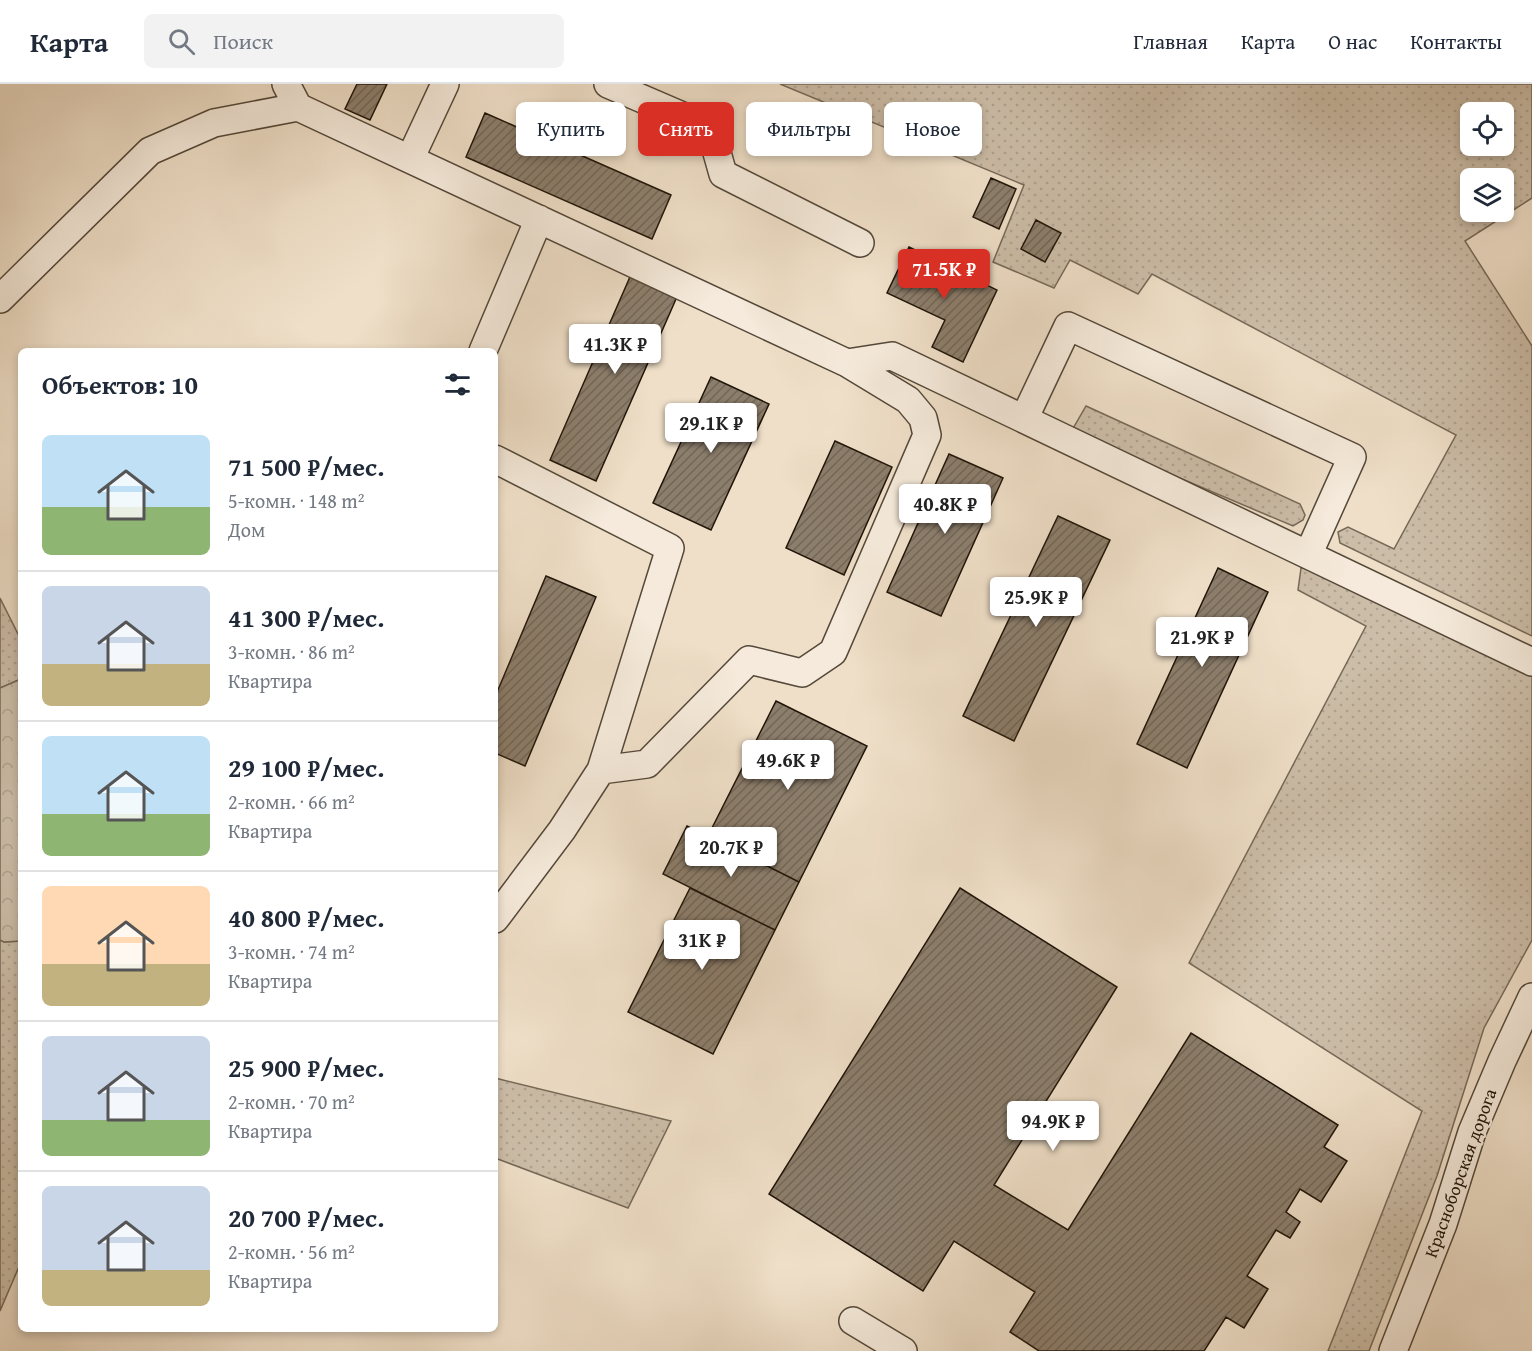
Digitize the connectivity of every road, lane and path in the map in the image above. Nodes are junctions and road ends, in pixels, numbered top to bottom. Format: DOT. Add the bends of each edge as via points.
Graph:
graph roads {
  1 [pos="445,84"];
  2 [pos="608,84"];
  3 [pos="292,95"];
  4 [pos="410,159"];
  5 [pos="539,219"];
  6 [pos="860,243"];
  7 [pos="0,299"];
  8 [pos="484,348"];
  9 [pos="847,363"];
  10 [pos="1024,419"];
  11 [pos="498,461"];
  12 [pos="1308,555"];
  13 [pos="1532,662"];
  14 [pos="601,770"];
  15 [pos="498,916"];
  16 [pos="1532,997"];
  17 [pos="853,1321"];
  18 [pos="903,1351"];
  19 [pos="1394,1351"];
  1 -- 4 [label="street"];
  2 -- 6 [label="street" via="710,128 723,174"];
  3 -- 4 [label="street"];
  3 -- 7 [label="street" via="150,151"];
  4 -- 5 [label="street"];
  5 -- 8 [label="street"];
  5 -- 9 [label="street"];
  9 -- 10 [label="street" via="892,356"];
  9 -- 14 [label="street" via="908,400 923,418 927,435 833,652 802,673 749,660 646,764"];
  10 -- 12 [label="street"];
  10 -- 12 [label="street" via="1068,326 1352,458"];
  11 -- 14 [label="street" via="670,548"];
  12 -- 13 [label="street"];
  14 -- 15 [label="street"];
  16 -- 19 [label="street, Красноборская дорога" via="1472,1132 1443,1224"];
  17 -- 18 [label="street"];
}
